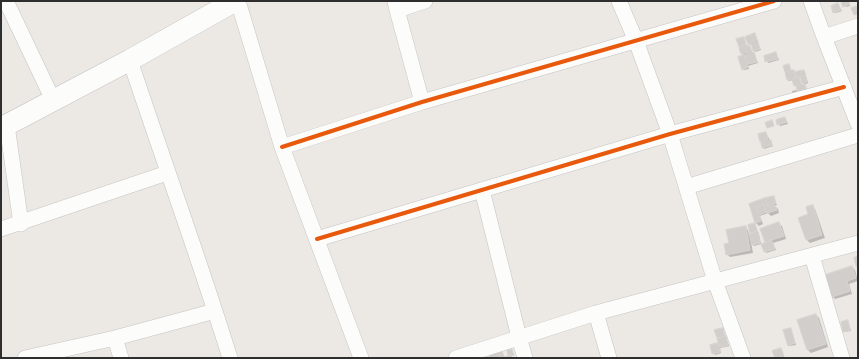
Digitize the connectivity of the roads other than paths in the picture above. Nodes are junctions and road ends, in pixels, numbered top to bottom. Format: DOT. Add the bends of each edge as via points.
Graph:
graph roads {
  1 [pos="6,1"];
  2 [pos="237,1"];
  3 [pos="425,1"];
  4 [pos="619,1"];
  5 [pos="774,1"];
  6 [pos="811,1"];
  7 [pos="396,5"];
  8 [pos="214,6"];
  9 [pos="858,26"];
  10 [pos="824,38"];
  11 [pos="636,41"];
  12 [pos="130,60"];
  13 [pos="844,87"];
  14 [pos="52,100"];
  15 [pos="422,102"];
  16 [pos="858,124"];
  17 [pos="4,126"];
  18 [pos="670,134"];
  19 [pos="858,135"];
  20 [pos="282,147"];
  21 [pos="167,173"];
  22 [pos="686,187"];
  23 [pos="482,190"];
  24 [pos="21,224"];
  25 [pos="1,229"];
  26 [pos="317,239"];
  27 [pos="858,243"];
  28 [pos="812,256"];
  29 [pos="715,281"];
  30 [pos="215,311"];
  31 [pos="596,313"];
  32 [pos="519,337"];
  33 [pos="115,338"];
  34 [pos="45,356"];
  35 [pos="25,358"];
  36 [pos="121,358"];
  37 [pos="230,358"];
  38 [pos="361,358"];
  39 [pos="456,358"];
  40 [pos="525,358"];
  41 [pos="609,358"];
  42 [pos="743,358"];
  43 [pos="842,358"];
  1 -- 14 [label="street"];
  2 -- 8 [label="street"];
  2 -- 20 [label="street"];
  3 -- 7 [label="street"];
  4 -- 11 [label="street"];
  5 -- 11 [label="street"];
  6 -- 10 [label="street"];
  7 -- 15 [label="street"];
  8 -- 12 [label="street"];
  9 -- 10 [label="street"];
  10 -- 13 [label="street"];
  11 -- 15 [label="street"];
  11 -- 18 [label="street"];
  12 -- 14 [label="street"];
  12 -- 21 [label="street"];
  13 -- 16 [label="street"];
  13 -- 18 [label="street"];
  14 -- 17 [label="street"];
  15 -- 20 [label="street"];
  17 -- 24 [label="street"];
  18 -- 22 [label="street"];
  18 -- 23 [label="street"];
  19 -- 22 [label="street"];
  20 -- 26 [label="street"];
  21 -- 24 [label="street"];
  21 -- 30 [label="street"];
  22 -- 29 [label="street"];
  23 -- 26 [label="street"];
  23 -- 32 [label="street"];
  24 -- 25 [label="street"];
  26 -- 38 [label="street"];
  27 -- 28 [label="street"];
  28 -- 29 [label="street"];
  28 -- 43 [label="street"];
  29 -- 31 [label="street"];
  29 -- 42 [label="street"];
  30 -- 33 [label="street"];
  30 -- 37 [label="street"];
  31 -- 32 [label="street"];
  31 -- 41 [label="street"];
  32 -- 39 [label="street"];
  32 -- 40 [label="street"];
  33 -- 34 [label="street"];
  33 -- 36 [label="street"];
  34 -- 35 [label="street"];
}
